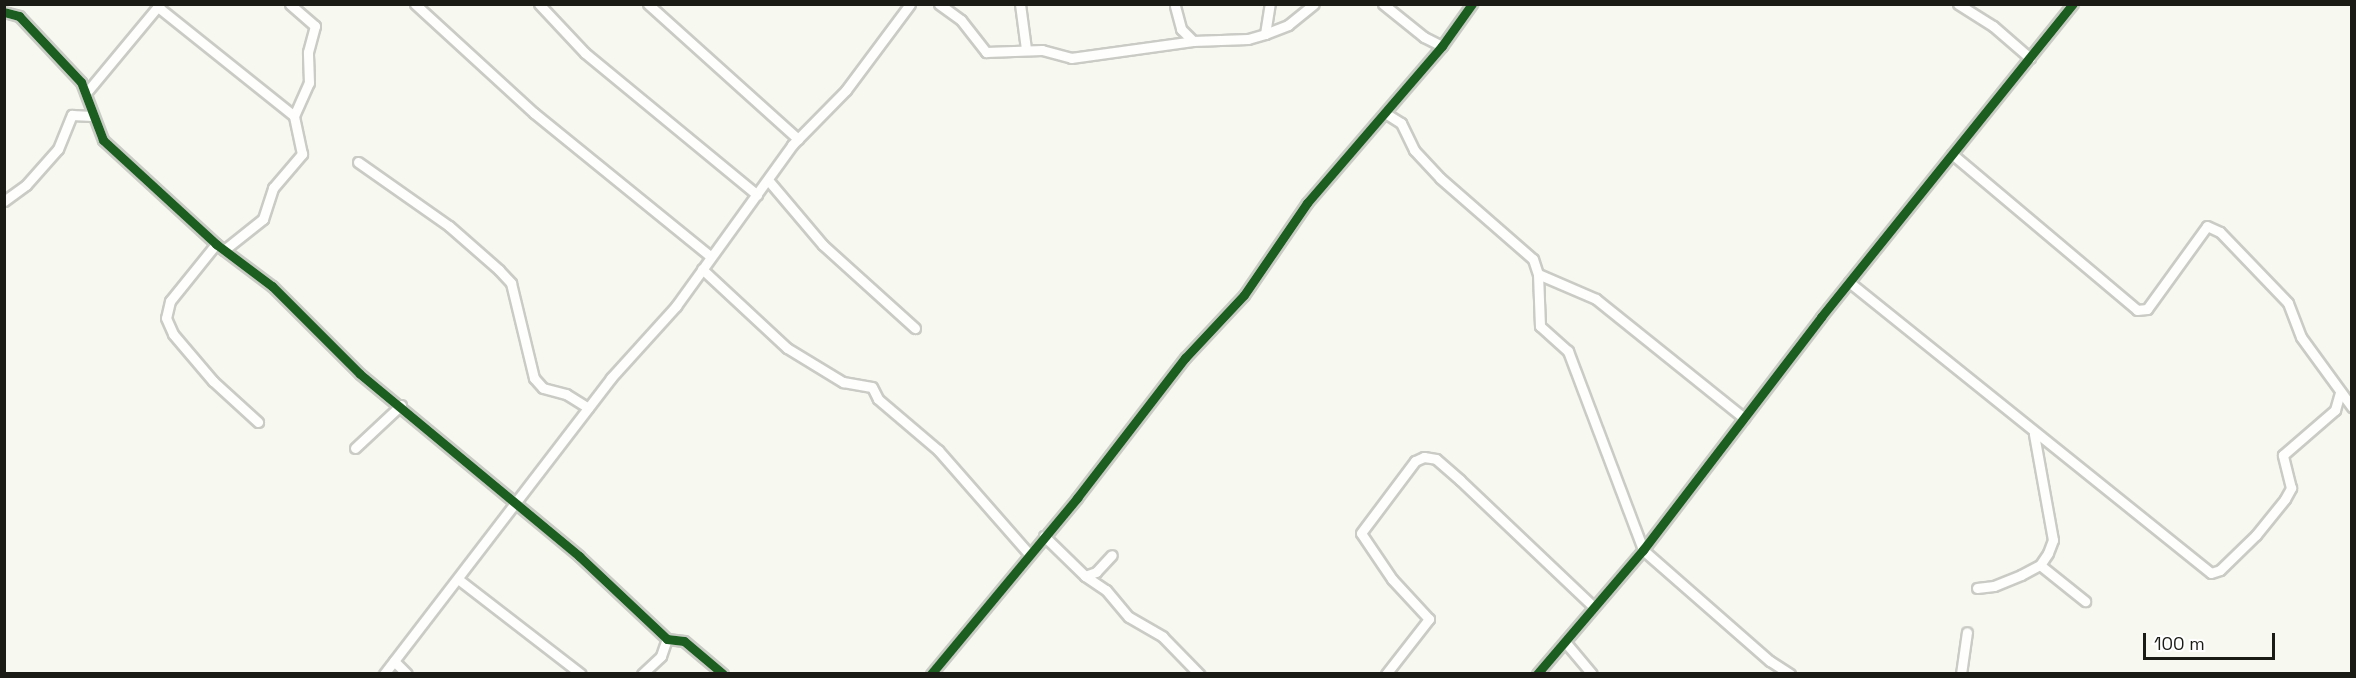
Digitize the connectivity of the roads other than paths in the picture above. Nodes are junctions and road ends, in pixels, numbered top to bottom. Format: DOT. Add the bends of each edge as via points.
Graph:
graph roads {
  1 [pos="290,4"];
  2 [pos="415,4"];
  3 [pos="539,4"];
  4 [pos="648,4"];
  5 [pos="910,4"];
  6 [pos="939,4"];
  7 [pos="1020,4"];
  8 [pos="1270,4"];
  9 [pos="1314,4"];
  10 [pos="1383,4"];
  11 [pos="1472,4"];
  12 [pos="1958,4"];
  13 [pos="2073,4"];
  14 [pos="159,6"];
  15 [pos="1175,6"];
  16 [pos="4,12"];
  17 [pos="1265,34"];
  18 [pos="1193,41"];
  19 [pos="1442,46"];
  20 [pos="1026,49"];
  21 [pos="2030,58"];
  22 [pos="86,93"];
  23 [pos="1385,113"];
  24 [pos="92,116"];
  25 [pos="294,116"];
  26 [pos="798,139"];
  27 [pos="1952,154"];
  28 [pos="358,162"];
  29 [pos="768,180"];
  30 [pos="757,195"];
  31 [pos="4,201"];
  32 [pos="216,244"];
  33 [pos="224,250"];
  34 [pos="711,257"];
  35 [pos="702,269"];
  36 [pos="1538,274"];
  37 [pos="1849,282"];
  38 [pos="915,328"];
  39 [pos="2340,392"];
  40 [pos="401,405"];
  41 [pos="2352,407"];
  42 [pos="588,408"];
  43 [pos="1744,418"];
  44 [pos="258,422"];
  45 [pos="2034,434"];
  46 [pos="355,448"];
  47 [pos="514,506"];
  48 [pos="1044,536"];
  49 [pos="1643,550"];
  50 [pos="1029,554"];
  51 [pos="1112,555"];
  52 [pos="2040,565"];
  53 [pos="1085,576"];
  54 [pos="458,579"];
  55 [pos="1977,588"];
  56 [pos="2085,601"];
  57 [pos="1593,606"];
  58 [pos="1967,632"];
  59 [pos="667,639"];
  60 [pos="1566,643"];
  61 [pos="394,661"];
  62 [pos="718,671"];
  63 [pos="384,674"];
  64 [pos="407,674"];
  65 [pos="582,674"];
  66 [pos="642,674"];
  67 [pos="931,674"];
  68 [pos="1199,674"];
  69 [pos="1386,674"];
  70 [pos="1538,674"];
  71 [pos="1592,674"];
  72 [pos="1790,674"];
  73 [pos="1961,674"];
  1 -- 25 [label="street" via="315,26 308,52 309,83"];
  2 -- 34 [label="street" via="534,113"];
  3 -- 30 [label="street" via="585,53"];
  4 -- 26 [label="street"];
  5 -- 26 [label="street" via="846,90"];
  6 -- 20 [label="street" via="961,20 985,51"];
  7 -- 20 [label="street"];
  8 -- 17 [label="street"];
  9 -- 17 [label="street" via="1288,26"];
  10 -- 19 [label="street" via="1424,38"];
  11 -- 19 [label="street"];
  12 -- 21 [label="street" via="1993,26"];
  13 -- 21 [label="street"];
  14 -- 22 [label="street"];
  14 -- 25 [label="street"];
  15 -- 18 [label="street" via="1181,29"];
  16 -- 22 [label="street" via="19,16 81,82"];
  17 -- 18 [label="street" via="1248,39"];
  18 -- 20 [label="street" via="1071,58 1048,50"];
  19 -- 23 [label="street"];
  21 -- 27 [label="street"];
  22 -- 24 [label="street"];
  23 -- 36 [label="street" via="1401,123 1414,150 1440,178 1528,252"];
  23 -- 48 [label="street" via="1307,203 1244,295 1185,358"];
  24 -- 31 [label="street" via="72,115 58,149 26,185"];
  24 -- 32 [label="street" via="103,140"];
  25 -- 33 [label="street" via="302,154 273,188 263,219"];
  26 -- 29 [label="street"];
  27 -- 37 [label="street"];
  27 -- 39 [label="street" via="2138,310 2146,309 2207,226 2220,232 2288,303 2301,337"];
  28 -- 42 [label="street" via="491,261 511,283 534,378 543,388 566,394"];
  29 -- 30 [label="street"];
  29 -- 38 [label="street" via="823,245"];
  30 -- 34 [label="street"];
  32 -- 33 [label="street"];
  32 -- 44 [label="street" via="170,301 166,318 172,334 213,381"];
  33 -- 40 [label="street" via="272,286 340,356"];
  34 -- 35 [label="street"];
  35 -- 42 [label="street" via="676,306"];
  35 -- 50 [label="street" via="787,348 843,382 872,387 878,399 938,450"];
  36 -- 43 [label="street" via="1596,299"];
  36 -- 49 [label="street" via="1540,327 1568,351"];
  37 -- 43 [label="street"];
  37 -- 45 [label="street"];
  39 -- 41 [label="street"];
  39 -- 45 [label="street" via="2335,410 2283,455 2291,488 2285,499 2256,535 2214,574 2206,572"];
  40 -- 46 [label="street"];
  40 -- 47 [label="street"];
  42 -- 47 [label="street"];
  43 -- 49 [label="street"];
  45 -- 52 [label="street" via="2053,540"];
  47 -- 54 [label="street"];
  47 -- 59 [label="street" via="579,556"];
  48 -- 50 [label="street"];
  48 -- 53 [label="street" via="1067,554"];
  49 -- 57 [label="street"];
  49 -- 72 [label="street"];
  50 -- 67 [label="street"];
  51 -- 53 [label="street" via="1096,572"];
  52 -- 55 [label="street" via="1994,586"];
  52 -- 56 [label="street"];
  53 -- 68 [label="street" via="1106,590 1129,616 1162,637"];
  54 -- 61 [label="street"];
  54 -- 65 [label="street"];
  57 -- 60 [label="street"];
  57 -- 69 [label="street" via="1460,480 1436,459 1424,457 1415,461 1361,533 1392,579 1429,619"];
  58 -- 73 [label="street"];
  59 -- 62 [label="street" via="684,641"];
  59 -- 66 [label="street" via="661,656"];
  60 -- 70 [label="street"];
  60 -- 71 [label="street"];
  61 -- 63 [label="street"];
  61 -- 64 [label="street"];
}
